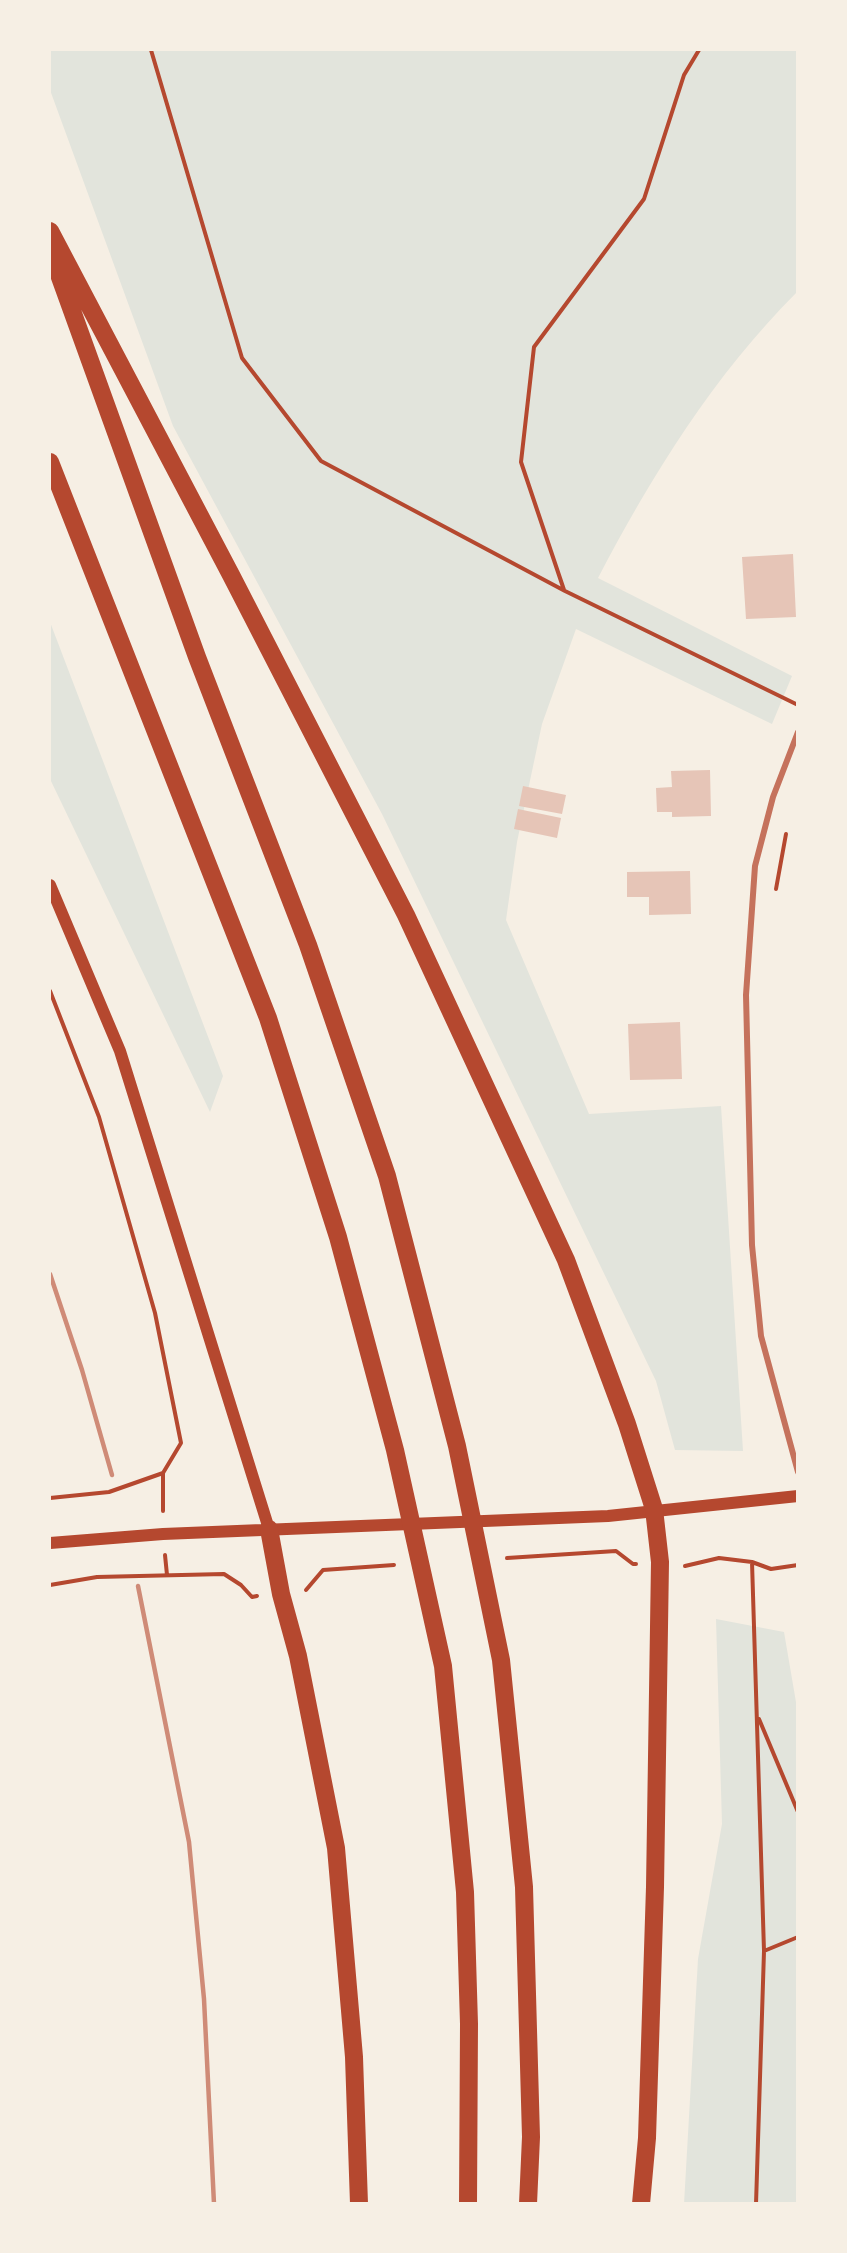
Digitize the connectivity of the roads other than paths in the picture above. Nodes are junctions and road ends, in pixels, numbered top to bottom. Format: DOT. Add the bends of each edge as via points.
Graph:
graph roads {
  1 [pos="50,231"];
  2 [pos="50,248"];
  3 [pos="50,462"];
  4 [pos="798,732"];
  5 [pos="50,885"];
  6 [pos="798,1472"];
  7 [pos="798,1496"];
  8 [pos="654,1509"];
  9 [pos="269,1529"];
  10 [pos="50,1543"];
  11 [pos="359,2204"];
  12 [pos="468,2204"];
  13 [pos="528,2204"];
  14 [pos="641,2204"];
  1 -- 8 [label="highway" via="406,915 566,1260"];
  2 -- 13 [label="highway" via="196,657 308,945 387,1176 457,1446 501,1660 523,1876 531,2137"];
  3 -- 12 [label="highway" via="268,1018 338,1238 395,1450 442,1666 465,1892"];
  4 -- 6 [label="street" via="773,797 755,866 746,995 752,1245 761,1336"];
  5 -- 9 [label="main road" via="120,1051"];
  7 -- 8 [label="main road"];
  8 -- 9 [label="main road" via="608,1516"];
  8 -- 14 [label="highway" via="660,1562 655,1887 647,2138"];
  9 -- 10 [label="main road"];
  9 -- 11 [label="highway" via="336,1848 354,2057"];
}
